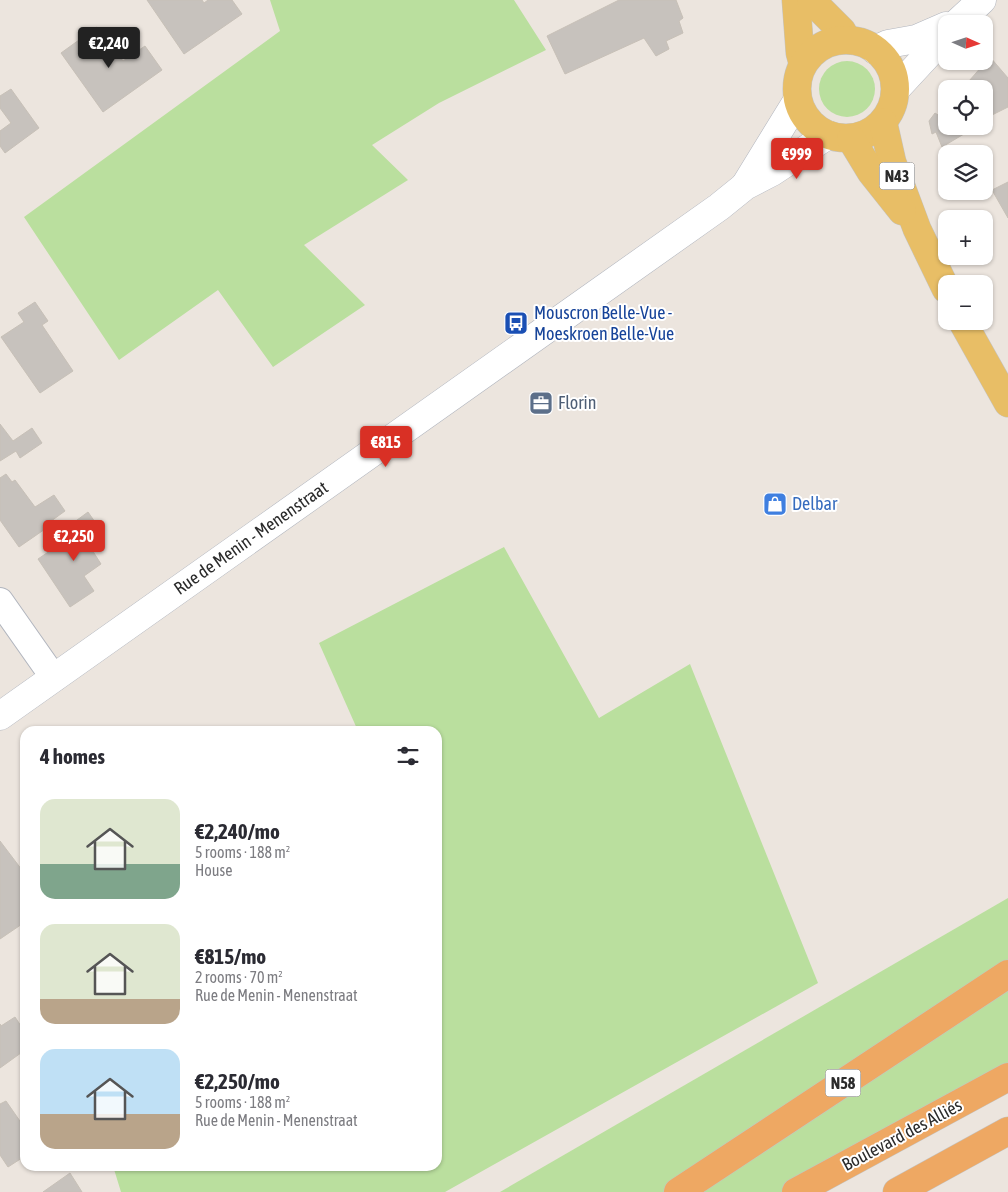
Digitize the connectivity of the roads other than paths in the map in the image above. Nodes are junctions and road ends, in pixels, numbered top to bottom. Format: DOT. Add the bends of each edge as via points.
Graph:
graph roads {
  1 [pos="796,0"];
  2 [pos="811,0"];
  3 [pos="982,0"];
  4 [pos="965,15"];
  5 [pos="938,31"];
  6 [pos="847,40"];
  7 [pos="938,42"];
  8 [pos="875,50"];
  9 [pos="804,64"];
  10 [pos="896,88"];
  11 [pos="797,101"];
  12 [pos="884,122"];
  13 [pos="840,137"];
  14 [pos="745,186"];
  15 [pos="917,229"];
  16 [pos="939,275"];
  17 [pos="967,330"];
  18 [pos="1003,396"];
  19 [pos="1008,422"];
  20 [pos="0,601"];
  21 [pos="54,678"];
  22 [pos="0,716"];
  23 [pos="1008,974"];
  24 [pos="1008,1077"];
  25 [pos="1008,1131"];
  26 [pos="678,1192"];
  27 [pos="796,1192"];
  28 [pos="897,1192"];
  1 -- 9 [label="main road" via="800,53"];
  2 -- 6 [label="main road"];
  3 -- 4 [label="street"];
  5 -- 8 [label="street"];
  6 -- 8 [label="main road" via="866,44"];
  6 -- 9 [label="main road" via="823,47"];
  7 -- 10 [label="street"];
  8 -- 10 [label="main road" via="885,58 893,72"];
  9 -- 11 [label="main road" via="798,79"];
  10 -- 12 [label="main road"];
  11 -- 13 [label="main road, N43" via="811,123"];
  11 -- 14 [label="street, Rue de Menin - Menenstraat"];
  12 -- 13 [label="main road" via="864,136"];
  12 -- 15 [label="main road, N43" via="892,162"];
  13 -- 14 [label="street, Rue de Menin - Menenstraat"];
  13 -- 15 [label="main road, N43"];
  14 -- 21 [label="street, Rue de Menin - Menenstraat"];
  15 -- 16 [label="main road, N43"];
  17 -- 18 [label="main road"];
  18 -- 19 [label="main road"];
  20 -- 21 [label="street"];
  21 -- 22 [label="street, Rue de Menin - Menenstraat"];
  23 -- 26 [label="highway, N58"];
  24 -- 27 [label="highway, Boulevard des Alliés"];
  25 -- 28 [label="highway"];
}
